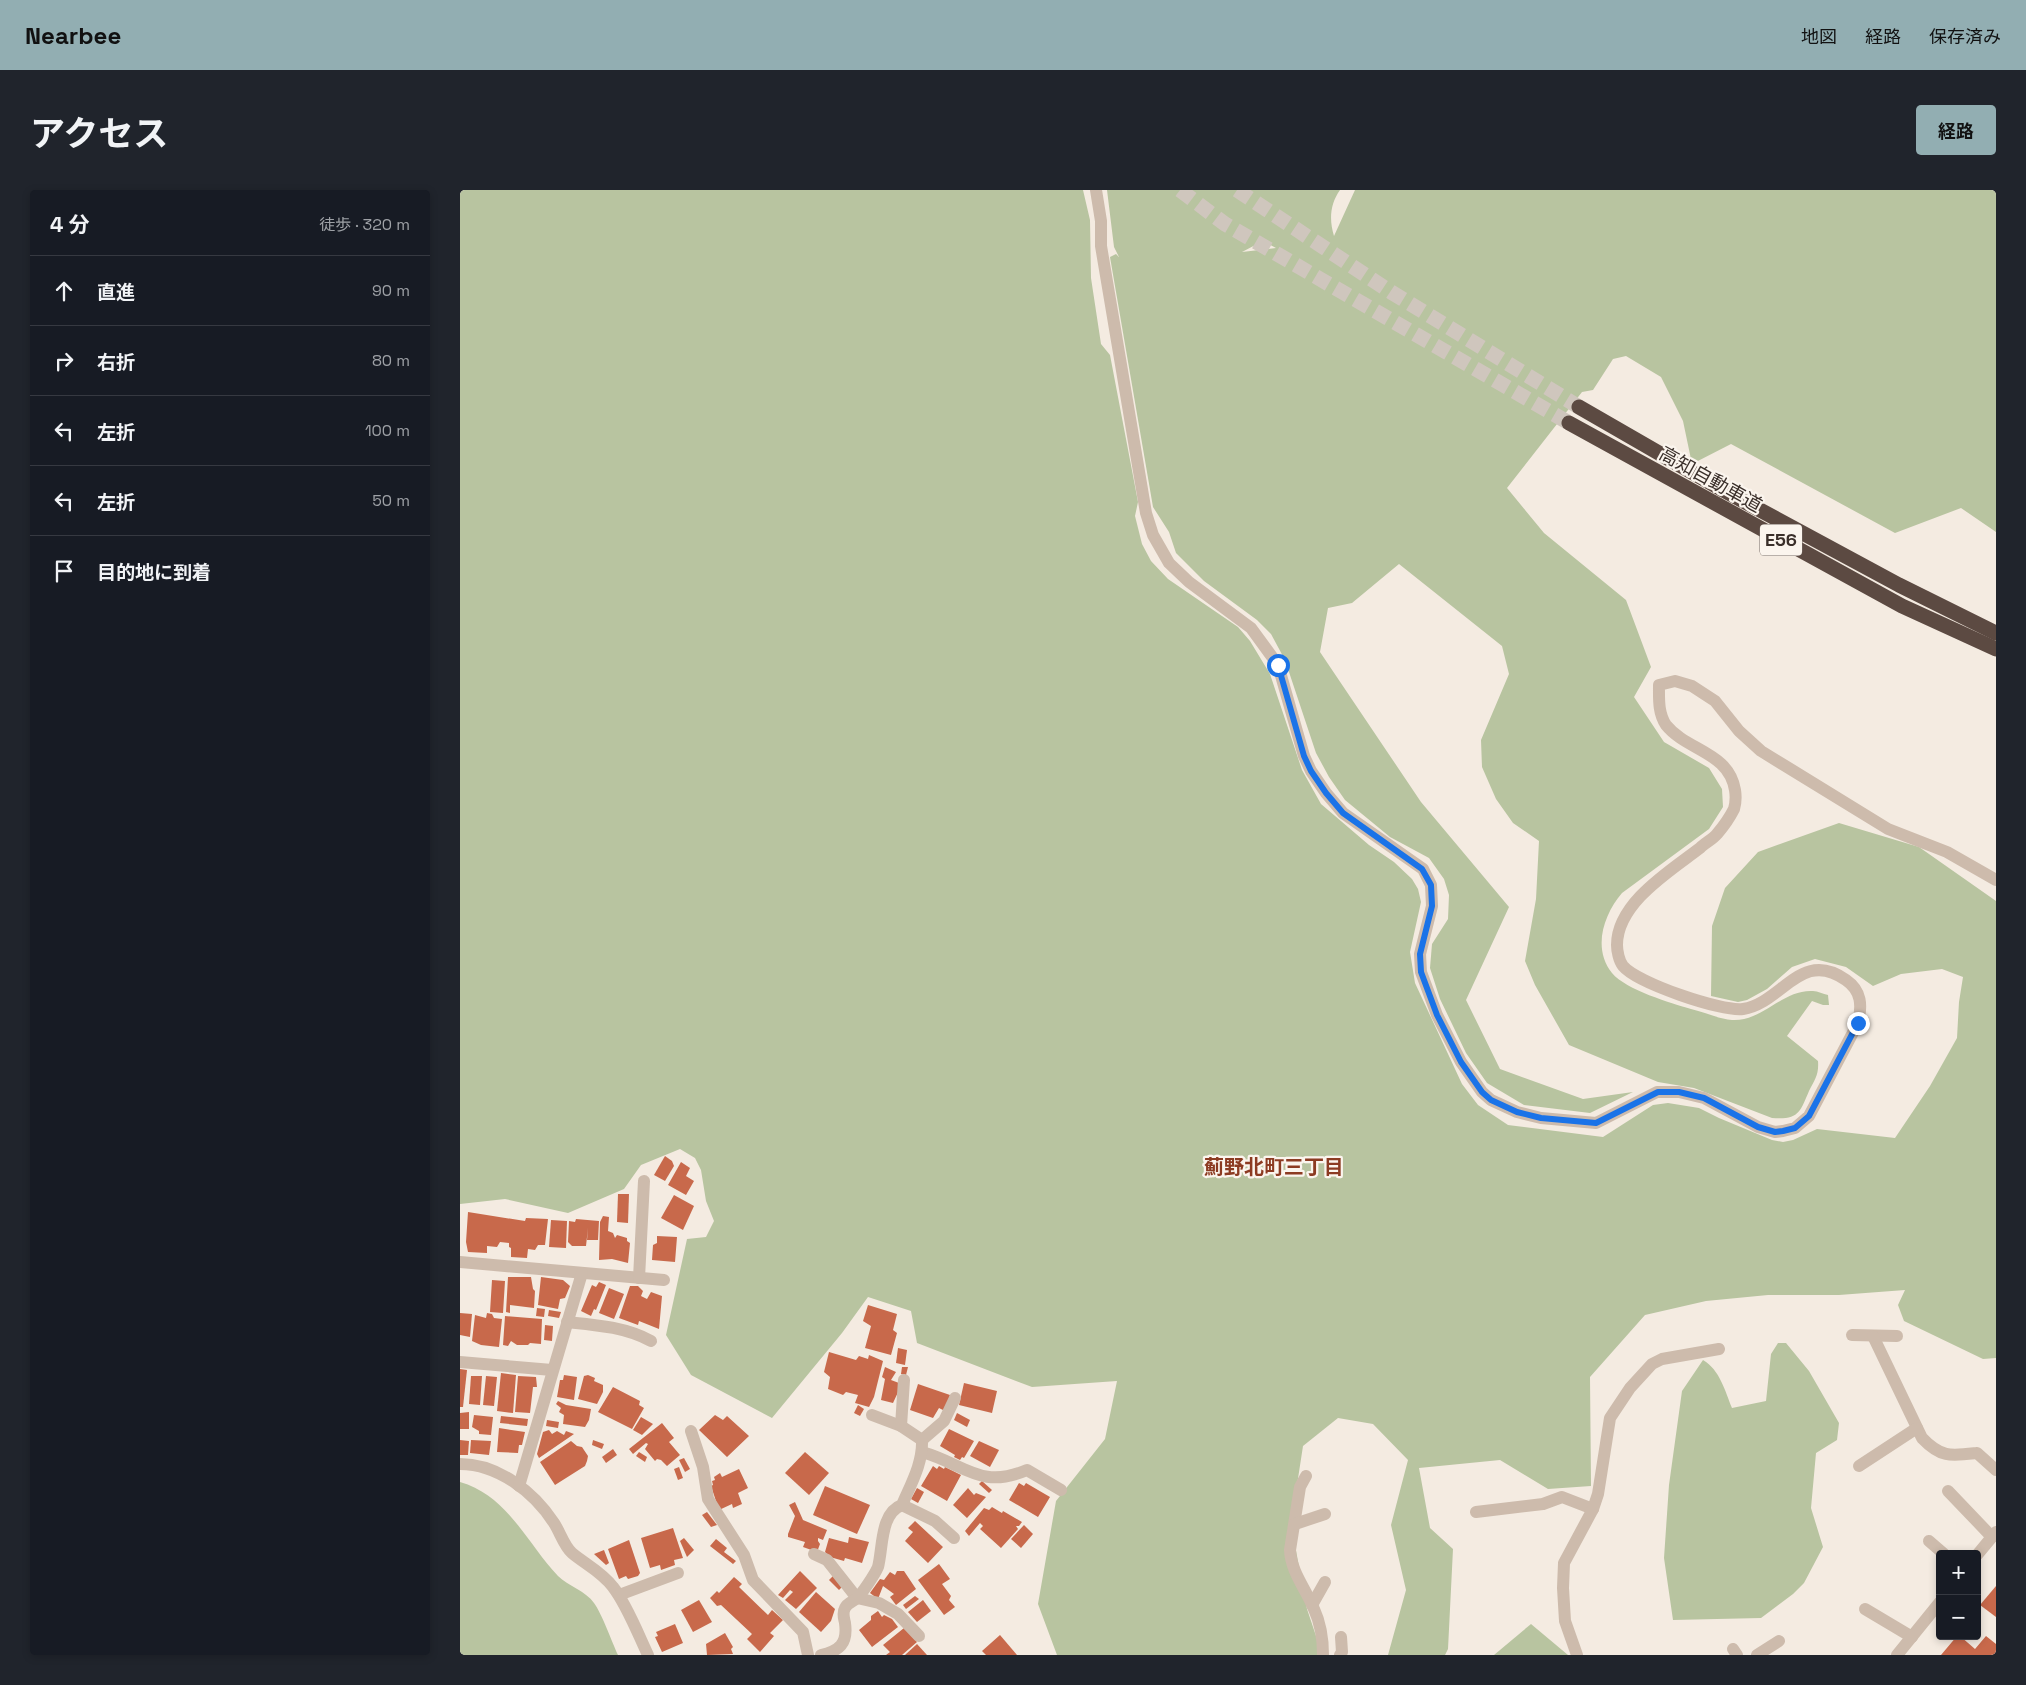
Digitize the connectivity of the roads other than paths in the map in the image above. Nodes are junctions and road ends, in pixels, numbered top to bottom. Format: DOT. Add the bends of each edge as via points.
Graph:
graph roads {
  1 [pos="1096,190"];
  2 [pos="1579,407"];
  3 [pos="1569,422"];
  4 [pos="1996,632"];
  5 [pos="1996,649"];
  6 [pos="1996,880"];
  7 [pos="644,1181"];
  8 [pos="460,1262"];
  9 [pos="582,1273"];
  10 [pos="640,1278"];
  11 [pos="664,1280"];
  12 [pos="567,1322"];
  13 [pos="1852,1335"];
  14 [pos="1873,1336"];
  15 [pos="1897,1336"];
  16 [pos="651,1341"];
  17 [pos="1719,1349"];
  18 [pos="460,1362"];
  19 [pos="552,1370"];
  20 [pos="904,1380"];
  21 [pos="955,1398"];
  22 [pos="872,1416"];
  23 [pos="901,1426"];
  24 [pos="1917,1428"];
  25 [pos="691,1432"];
  26 [pos="922,1446"];
  27 [pos="460,1464"];
  28 [pos="1859,1466"];
  29 [pos="1996,1470"];
  30 [pos="1306,1476"];
  31 [pos="519,1486"];
  32 [pos="1061,1490"];
  33 [pos="1948,1491"];
  34 [pos="902,1505"];
  35 [pos="1594,1509"];
  36 [pos="1476,1512"];
  37 [pos="1325,1514"];
  38 [pos="1295,1524"];
  39 [pos="1994,1534"];
  40 [pos="954,1538"];
  41 [pos="1929,1542"];
  42 [pos="1939,1550"];
  43 [pos="1981,1550"];
  44 [pos="814,1554"];
  45 [pos="678,1573"];
  46 [pos="1325,1582"];
  47 [pos="619,1595"];
  48 [pos="857,1598"];
  49 [pos="1312,1605"];
  50 [pos="1936,1607"];
  51 [pos="1865,1609"];
  52 [pos="919,1636"];
  53 [pos="1341,1637"];
  54 [pos="1912,1637"];
  55 [pos="1779,1641"];
  56 [pos="648,1655"];
  57 [pos="808,1655"];
  58 [pos="821,1655"];
  59 [pos="1323,1655"];
  60 [pos="1340,1655"];
  61 [pos="1578,1655"];
  62 [pos="1757,1655"];
  63 [pos="1897,1655"];
  1 -- 6 [label="street" via="1101,246 1146,513 1153,535 1169,563 1251,628 1278,665 1304,756 1326,793 1343,813 1422,869 1431,885 1432,906 1420,954 1421,972 1437,1015 1461,1062 1491,1100 1541,1118 1596,1123 1658,1092 1679,1092 1704,1098 1758,1127 1783,1131 1795,1128 1809,1116 1858,1023 1861,1009 1855,987 1834,973 1820,969 1799,976 1760,1002 1741,1010 1678,995 1644,980 1624,966 1617,950 1617,932 1627,913 1648,889 1717,835 1734,809 1736,799 1734,783 1715,757 1678,736 1666,724 1660,710 1659,685 1675,681 1692,686 1715,701 1739,731 1761,751 1888,829 1947,852"];
  2 -- 4 [label="highway, 高知自動車道 / E56" via="1898,585"];
  3 -- 5 [label="highway, 高知自動車道 / E56" via="1902,606"];
  7 -- 10 [label="street"];
  8 -- 9 [label="street"];
  9 -- 10 [label="street"];
  9 -- 12 [label="street"];
  10 -- 11 [label="street"];
  12 -- 16 [label="street" via="620,1328"];
  12 -- 19 [label="street"];
  13 -- 14 [label="street"];
  14 -- 15 [label="street"];
  14 -- 24 [label="street"];
  17 -- 35 [label="street" via="1662,1358 1630,1388 1610,1418"];
  18 -- 19 [label="street"];
  19 -- 31 [label="street"];
  20 -- 23 [label="street"];
  21 -- 26 [label="street" via="944,1421"];
  22 -- 23 [label="street"];
  23 -- 26 [label="street"];
  24 -- 28 [label="street"];
  24 -- 29 [label="street" via="1932,1448 1948,1456 1977,1453"];
  25 -- 57 [label="street" via="703,1467 708,1499 744,1555 753,1580 803,1632"];
  26 -- 32 [label="street" via="960,1468 987,1478 1007,1478 1027,1470"];
  26 -- 34 [label="street" via="917,1470"];
  27 -- 31 [label="street" via="484,1468"];
  30 -- 38 [label="street" via="1300,1487"];
  31 -- 47 [label="street" via="547,1513 570,1552 597,1571"];
  33 -- 39 [label="street"];
  34 -- 40 [label="street" via="935,1521"];
  34 -- 48 [label="street" via="894,1508 887,1519 877,1569"];
  35 -- 36 [label="street" via="1562,1497 1543,1504"];
  35 -- 61 [label="street" via="1564,1564 1565,1621"];
  37 -- 38 [label="street"];
  38 -- 49 [label="street" via="1291,1560"];
  39 -- 43 [label="street"];
  41 -- 42 [label="street"];
  44 -- 48 [label="street" via="827,1560"];
  45 -- 47 [label="street"];
  46 -- 49 [label="street"];
  47 -- 56 [label="street"];
  48 -- 52 [label="street" via="878,1603 898,1614"];
  48 -- 58 [label="street" via="843,1611 846,1630 840,1647"];
  49 -- 59 [label="street"];
  50 -- 54 [label="street"];
  51 -- 54 [label="street"];
  53 -- 60 [label="street"];
  54 -- 63 [label="street"];
  55 -- 62 [label="street"];
}
